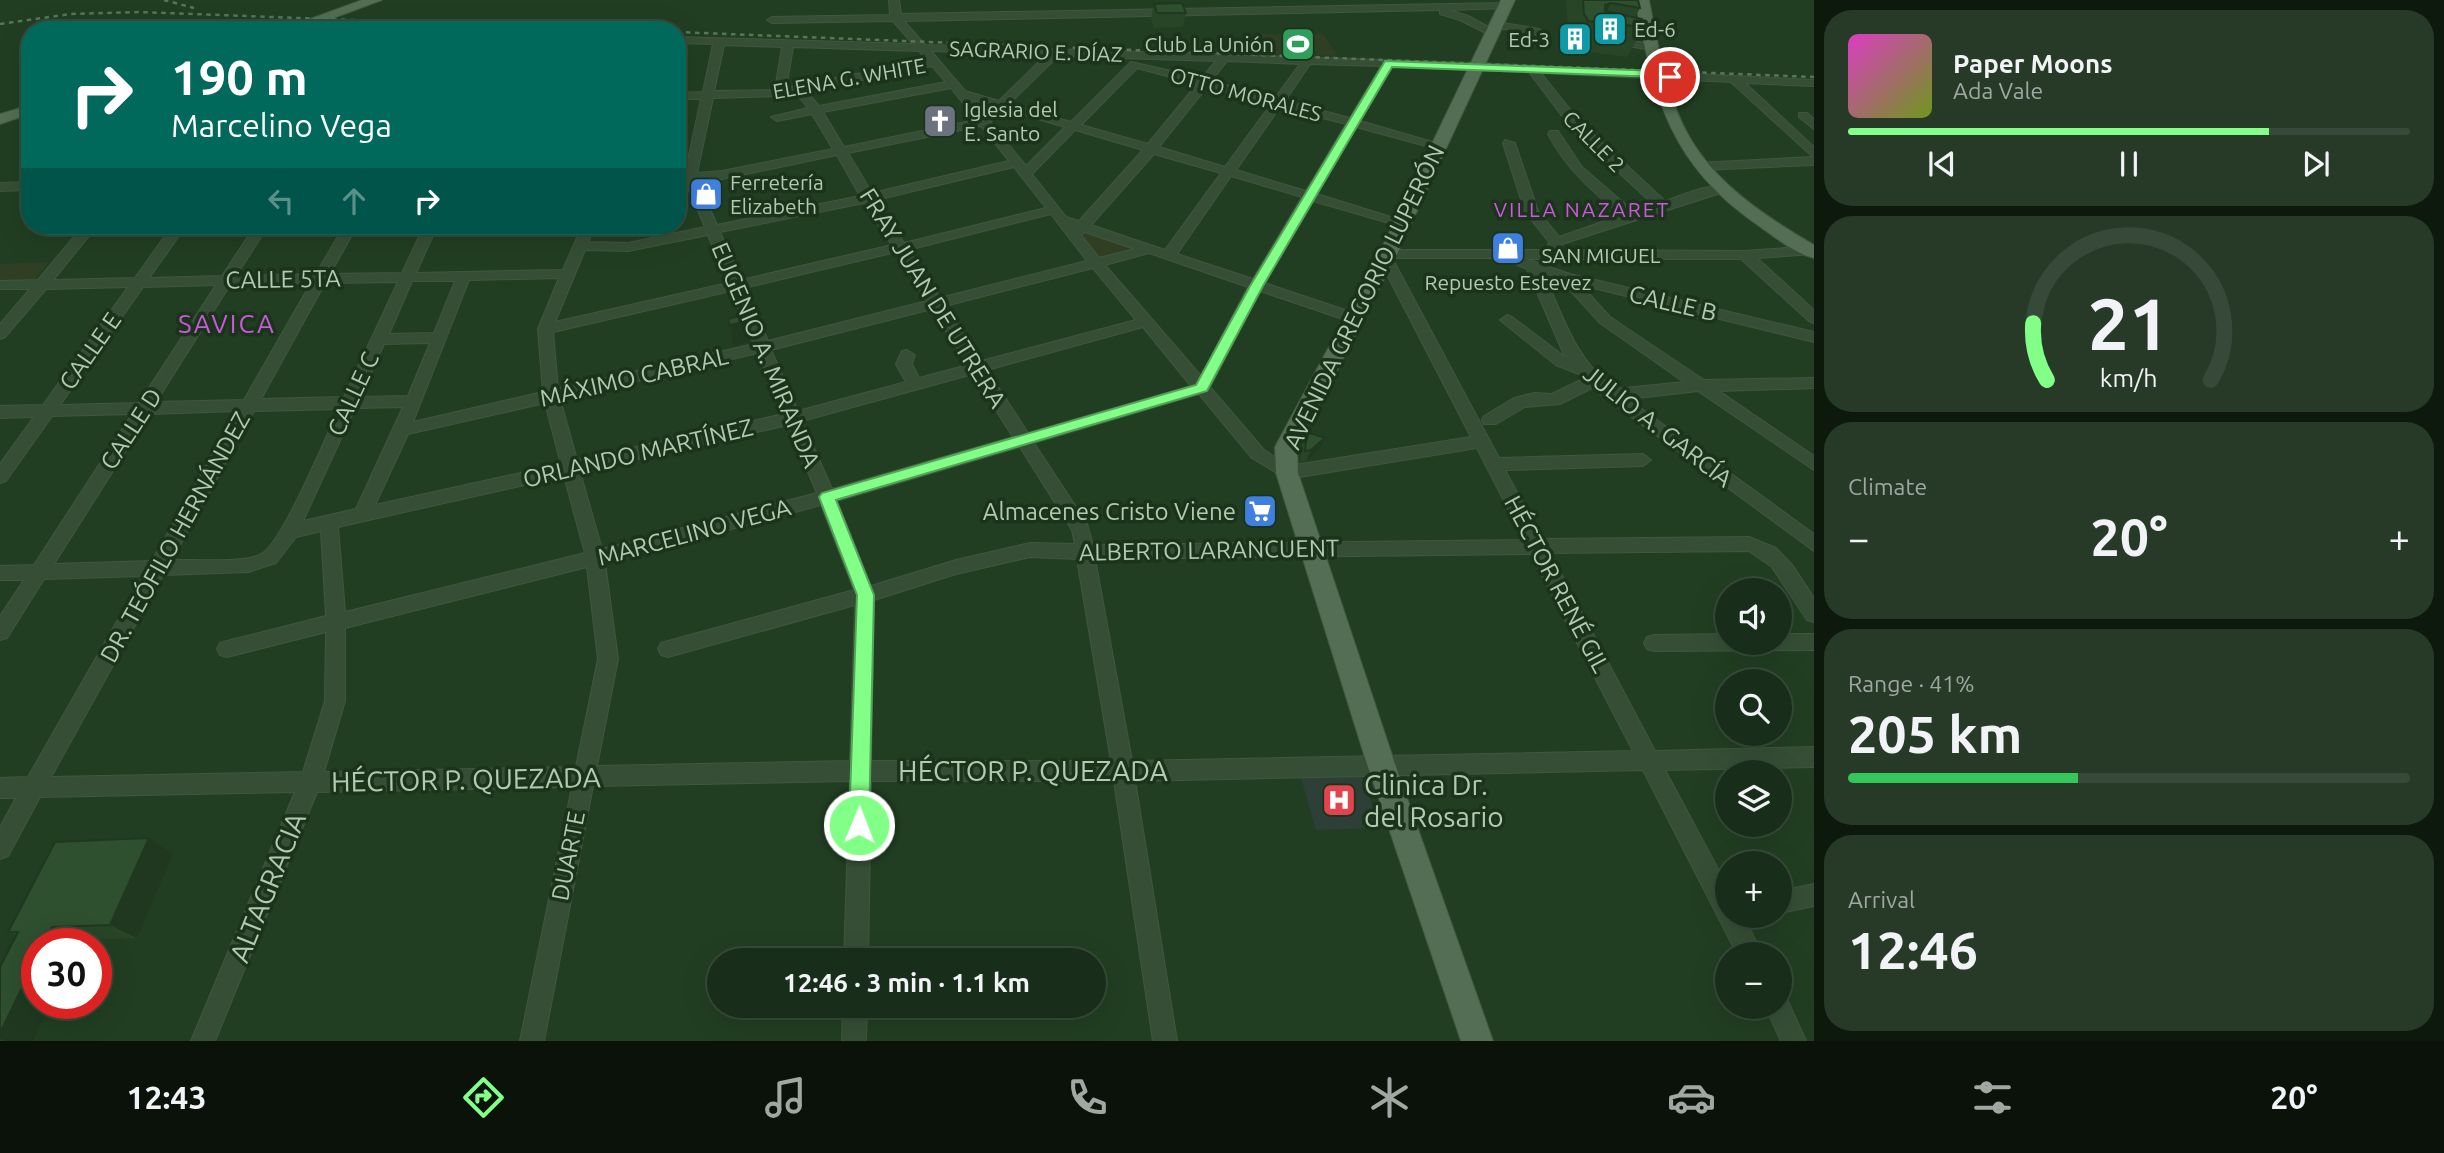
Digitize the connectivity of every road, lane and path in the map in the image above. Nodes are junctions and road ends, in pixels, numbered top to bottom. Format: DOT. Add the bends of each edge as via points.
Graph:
graph roads {
  1 [pos="358,0"];
  2 [pos="375,0"];
  3 [pos="894,0"];
  4 [pos="989,0"];
  5 [pos="1040,0"];
  6 [pos="1089,0"];
  7 [pos="1188,0"];
  8 [pos="1245,0"];
  9 [pos="1642,0"];
  10 [pos="1507,2"];
  11 [pos="1372,4"];
  12 [pos="1310,5"];
  13 [pos="1422,7"];
  14 [pos="1251,12"];
  15 [pos="1194,13"];
  16 [pos="1094,14"];
  17 [pos="1044,15"];
  18 [pos="993,16"];
  19 [pos="896,18"];
  20 [pos="772,20"];
  21 [pos="296,21"];
  22 [pos="313,21"];
  23 [pos="1494,29"];
  24 [pos="1538,32"];
  25 [pos="1596,38"];
  26 [pos="686,40"];
  27 [pos="719,42"];
  28 [pos="788,42"];
  29 [pos="923,47"];
  30 [pos="1652,47"];
  31 [pos="1057,51"];
  32 [pos="1224,58"];
  33 [pos="1307,61"];
  34 [pos="936,62"];
  35 [pos="1388,64"];
  36 [pos="1475,66"];
  37 [pos="1533,69"];
  38 [pos="1659,74"];
  39 [pos="1736,81"];
  40 [pos="1206,83"];
  41 [pos="1814,83"];
  42 [pos="958,88"];
  43 [pos="800,91"];
  44 [pos="780,93"];
  45 [pos="708,95"];
  46 [pos="686,96"];
  47 [pos="1279,103"];
  48 [pos="1002,104"];
  49 [pos="816,110"];
  50 [pos="21,112"];
  51 [pos="1803,115"];
  52 [pos="777,117"];
  53 [pos="21,118"];
  54 [pos="0,119"];
  55 [pos="984,122"];
  56 [pos="1355,124"];
  57 [pos="0,125"];
  58 [pos="1814,125"];
  59 [pos="1076,126"];
  60 [pos="1554,134"];
  61 [pos="1509,143"];
  62 [pos="1437,145"];
  63 [pos="1152,149"];
  64 [pos="842,152"];
  65 [pos="1814,154"];
  66 [pos="1814,161"];
  67 [pos="1701,166"];
  68 [pos="1021,169"];
  69 [pos="686,171"];
  70 [pos="1228,173"];
  71 [pos="686,178"];
  72 [pos="686,182"];
  73 [pos="21,186"];
  74 [pos="0,187"];
  75 [pos="1724,190"];
  76 [pos="1311,197"];
  77 [pos="868,198"];
  78 [pos="1663,206"];
  79 [pos="1057,214"];
  80 [pos="1632,216"];
  81 [pos="1403,223"];
  82 [pos="712,231"];
  83 [pos="1079,231"];
  84 [pos="82,235"];
  85 [pos="172,235"];
  86 [pos="255,235"];
  87 [pos="345,235"];
  88 [pos="426,235"];
  89 [pos="584,235"];
  90 [pos="579,246"];
  91 [pos="902,247"];
  92 [pos="1555,248"];
  93 [pos="1150,249"];
  94 [pos="1812,251"];
  95 [pos="1745,255"];
  96 [pos="1168,256"];
  97 [pos="1507,256"];
  98 [pos="1387,257"];
  99 [pos="1097,264"];
  100 [pos="1533,266"];
  101 [pos="566,274"];
  102 [pos="464,276"];
  103 [pos="406,277"];
  104 [pos="1566,277"];
  105 [pos="320,279"];
  106 [pos="226,281"];
  107 [pos="138,282"];
  108 [pos="39,284"];
  109 [pos="736,284"];
  110 [pos="0,285"];
  111 [pos="1256,286"];
  112 [pos="937,305"];
  113 [pos="1355,317"];
  114 [pos="1814,318"];
  115 [pos="1507,320"];
  116 [pos="1145,322"];
  117 [pos="545,329"];
  118 [pos="0,334"];
  119 [pos="1814,337"];
  120 [pos="439,338"];
  121 [pos="379,339"];
  122 [pos="764,347"];
  123 [pos="907,355"];
  124 [pos="977,368"];
  125 [pos="1581,369"];
  126 [pos="1593,381"];
  127 [pos="915,385"];
  128 [pos="1811,385"];
  129 [pos="1698,386"];
  130 [pos="1202,388"];
  131 [pos="1612,395"];
  132 [pos="551,396"];
  133 [pos="414,401"];
  134 [pos="347,404"];
  135 [pos="248,406"];
  136 [pos="144,409"];
  137 [pos="48,411"];
  138 [pos="0,412"];
  139 [pos="793,418"];
  140 [pos="1490,421"];
  141 [pos="402,430"];
  142 [pos="1024,439"];
  143 [pos="1481,440"];
  144 [pos="1643,460"];
  145 [pos="1494,464"];
  146 [pos="1814,464"];
  147 [pos="571,468"];
  148 [pos="1287,473"];
  149 [pos="0,477"];
  150 [pos="827,497"];
  151 [pos="362,515"];
  152 [pos="329,523"];
  153 [pos="290,531"];
  154 [pos="1814,544"];
  155 [pos="1311,548"];
  156 [pos="1537,548"];
  157 [pos="1087,552"];
  158 [pos="595,558"];
  159 [pos="158,568"];
  160 [pos="39,571"];
  161 [pos="0,573"];
  162 [pos="865,595"];
  163 [pos="1814,614"];
  164 [pos="336,621"];
  165 [pos="0,632"];
  166 [pos="1814,642"];
  167 [pos="1654,643"];
  168 [pos="226,649"];
  169 [pos="667,649"];
  170 [pos="1814,757"];
  171 [pos="1651,760"];
  172 [pos="1381,764"];
  173 [pos="860,771"];
  174 [pos="1123,771"];
  175 [pos="584,777"];
  176 [pos="310,782"];
  177 [pos="35,787"];
  178 [pos="0,788"];
  179 [pos="0,848"];
  180 [pos="1715,885"];
  181 [pos="1814,895"];
  182 [pos="1792,900"];
  183 [pos="856,948"];
  184 [pos="855,1018"];
  185 [pos="1783,1019"];
  186 [pos="203,1041"];
  187 [pos="532,1041"];
  188 [pos="854,1041"];
  189 [pos="1165,1041"];
  190 [pos="1477,1041"];
  191 [pos="1794,1041"];
  1 -- 21 [label="main road"];
  2 -- 22 [label="main road"];
  3 -- 19 [label="street"];
  4 -- 18 [label="street"];
  5 -- 17 [label="street"];
  6 -- 16 [label="street"];
  7 -- 15 [label="street"];
  8 -- 14 [label="street"];
  9 -- 30 [label="main road" via="1640,22"];
  10 -- 13 [label="street"];
  10 -- 23 [label="main road, AVENIDA GREGORIO LUPERÓN"];
  11 -- 12 [label="street"];
  11 -- 13 [label="street"];
  12 -- 14 [label="street"];
  13 -- 23 [label="street"];
  14 -- 15 [label="street"];
  15 -- 16 [label="street"];
  16 -- 17 [label="street"];
  17 -- 18 [label="street"];
  18 -- 19 [label="street" via="942,13"];
  19 -- 20 [label="street" via="810,14"];
  19 -- 29 [label="street"];
  23 -- 24 [label="street"];
  23 -- 36 [label="main road, AVENIDA GREGORIO LUPERÓN"];
  25 -- 30 [label="street"];
  26 -- 27 [label="street, SAGRARIO E. DÍAZ"];
  27 -- 28 [label="street, SAGRARIO E. DÍAZ"];
  27 -- 45 [label="street"];
  28 -- 29 [label="street, SAGRARIO E. DÍAZ"];
  28 -- 44 [label="street"];
  29 -- 31 [label="street, SAGRARIO E. DÍAZ"];
  29 -- 34 [label="street"];
  30 -- 38 [label="main road"];
  31 -- 32 [label="street, SAGRARIO E. DÍAZ"];
  31 -- 48 [label="street"];
  32 -- 33 [label="street, SAGRARIO E. DÍAZ"];
  32 -- 40 [label="street"];
  33 -- 35 [label="street, SAGRARIO E. DÍAZ"];
  33 -- 47 [label="street"];
  34 -- 42 [label="street"];
  34 -- 43 [label="street, ELENA G. WHITE"];
  35 -- 36 [label="street, SAGRARIO E. DÍAZ"];
  35 -- 56 [label="street"];
  36 -- 37 [label="street, SAGRARIO E. DÍAZ"];
  36 -- 62 [label="main road, AVENIDA GREGORIO LUPERÓN"];
  37 -- 38 [label="street, SAGRARIO E. DÍAZ"];
  37 -- 78 [label="street, CALLE 2" via="1569,118"];
  38 -- 39 [label="street, SAGRARIO E. DÍAZ"];
  38 -- 67 [label="main road" via="1681,137"];
  39 -- 41 [label="street, SAGRARIO E. DÍAZ"];
  39 -- 65 [label="street"];
  40 -- 47 [label="street, OTTO MORALES"];
  40 -- 59 [label="street, OTTO MORALES" via="1135,64"];
  40 -- 63 [label="street"];
  42 -- 48 [label="street"];
  42 -- 49 [label="street"];
  42 -- 55 [label="street"];
  43 -- 44 [label="street, ELENA G. WHITE"];
  43 -- 49 [label="street, FRAY JUAN DE UTRERA"];
  44 -- 45 [label="street, ELENA G. WHITE"];
  45 -- 46 [label="street, ELENA G. WHITE"];
  45 -- 69 [label="street"];
  47 -- 56 [label="street, OTTO MORALES"];
  47 -- 70 [label="street"];
  48 -- 55 [label="street"];
  48 -- 59 [label="street"];
  49 -- 52 [label="street"];
  49 -- 64 [label="street, FRAY JUAN DE UTRERA"];
  50 -- 54 [label="main road"];
  51 -- 58 [label="street"];
  53 -- 57 [label="main road"];
  55 -- 64 [label="street"];
  55 -- 68 [label="street"];
  56 -- 62 [label="street, OTTO MORALES"];
  56 -- 76 [label="street"];
  59 -- 63 [label="street"];
  59 -- 68 [label="street"];
  60 -- 80 [label="street" via="1569,159"];
  61 -- 92 [label="street" via="1532,212"];
  62 -- 81 [label="main road, AVENIDA GREGORIO LUPERÓN"];
  63 -- 70 [label="street"];
  63 -- 83 [label="street"];
  64 -- 71 [label="street"];
  64 -- 77 [label="street, FRAY JUAN DE UTRERA"];
  66 -- 67 [label="street"];
  67 -- 75 [label="main road"];
  68 -- 77 [label="street"];
  68 -- 79 [label="street"];
  70 -- 76 [label="street"];
  70 -- 96 [label="street"];
  72 -- 82 [label="street, EUGENIO A. MIRANDA"];
  73 -- 74 [label="street"];
  75 -- 78 [label="street"];
  75 -- 94 [label="main road"];
  76 -- 81 [label="street"];
  76 -- 111 [label="street"];
  77 -- 82 [label="street"];
  77 -- 91 [label="street, FRAY JUAN DE UTRERA"];
  78 -- 80 [label="street"];
  79 -- 83 [label="street"];
  79 -- 91 [label="street"];
  80 -- 92 [label="street"];
  81 -- 98 [label="main road, AVENIDA GREGORIO LUPERÓN"];
  82 -- 90 [label="street" via="628,247"];
  82 -- 109 [label="street, EUGENIO A. MIRANDA"];
  83 -- 93 [label="street"];
  83 -- 99 [label="street"];
  84 -- 108 [label="street"];
  85 -- 107 [label="street, CALLE E"];
  86 -- 106 [label="street, CALLE D"];
  87 -- 105 [label="street, DR. TEÓFILO HERNÁNDEZ"];
  88 -- 103 [label="street, CALLE C"];
  89 -- 90 [label="street, DUARTE"];
  90 -- 101 [label="street, DUARTE"];
  91 -- 109 [label="street"];
  91 -- 112 [label="street, FRAY JUAN DE UTRERA"];
  92 -- 95 [label="street, SAN MIGUEL"];
  92 -- 97 [label="street, SAN MIGUEL"];
  93 -- 96 [label="street"];
  93 -- 99 [label="street, MÁXIMO CABRAL"];
  94 -- 95 [label="street, SAN MIGUEL"];
  95 -- 114 [label="street"];
  96 -- 111 [label="street"];
  97 -- 98 [label="street, SAN MIGUEL"];
  97 -- 100 [label="street"];
  98 -- 113 [label="main road, AVENIDA GREGORIO LUPERÓN"];
  98 -- 143 [label="street, HÉCTOR RENÉ GIL"];
  99 -- 112 [label="street, MÁXIMO CABRAL"];
  99 -- 116 [label="street"];
  100 -- 104 [label="street, CALLE B"];
  100 -- 125 [label="street, JULIO A. GARCÍA"];
  101 -- 102 [label="street, CALLE 5TA"];
  101 -- 117 [label="street, DUARTE"];
  102 -- 103 [label="street, CALLE 5TA"];
  102 -- 120 [label="street"];
  103 -- 105 [label="street, CALLE 5TA"];
  103 -- 121 [label="street, CALLE C"];
  104 -- 119 [label="street, CALLE B"];
  104 -- 129 [label="street" via="1605,320"];
  105 -- 106 [label="street, CALLE 5TA"];
  105 -- 135 [label="street, DR. TEÓFILO HERNÁNDEZ"];
  106 -- 107 [label="street, CALLE 5TA"];
  106 -- 136 [label="street, CALLE D"];
  107 -- 108 [label="street, CALLE 5TA"];
  107 -- 137 [label="street, CALLE E"];
  108 -- 110 [label="street, CALLE 5TA"];
  108 -- 118 [label="street"];
  109 -- 117 [label="street"];
  109 -- 122 [label="street, EUGENIO A. MIRANDA"];
  111 -- 113 [label="street"];
  111 -- 130 [label="street"];
  112 -- 122 [label="street, MÁXIMO CABRAL"];
  112 -- 124 [label="street, FRAY JUAN DE UTRERA"];
  113 -- 148 [label="main road, AVENIDA GREGORIO LUPERÓN" via="1286,447"];
  115 -- 125 [label="street" via="1562,361"];
  116 -- 124 [label="street, ORLANDO MARTÍNEZ"];
  116 -- 130 [label="street"];
  117 -- 132 [label="street, DUARTE"];
  120 -- 121 [label="street"];
  120 -- 133 [label="street"];
  121 -- 134 [label="street, CALLE C"];
  122 -- 132 [label="street, MÁXIMO CABRAL"];
  122 -- 139 [label="street, EUGENIO A. MIRANDA"];
  123 -- 127 [label="street" via="904,364"];
  124 -- 127 [label="street, ORLANDO MARTÍNEZ"];
  124 -- 142 [label="street, FRAY JUAN DE UTRERA"];
  125 -- 126 [label="street, JULIO A. GARCÍA"];
  126 -- 131 [label="street, JULIO A. GARCÍA"];
  126 -- 140 [label="street" via="1554,400 1520,402"];
  127 -- 139 [label="street, ORLANDO MARTÍNEZ"];
  128 -- 129 [label="street"];
  129 -- 131 [label="street"];
  129 -- 146 [label="street"];
  130 -- 142 [label="street, MARCELINO VEGA"];
  130 -- 148 [label="street" via="1258,454"];
  131 -- 154 [label="street, JULIO A. GARCÍA"];
  132 -- 141 [label="street, MÁXIMO CABRAL"];
  132 -- 147 [label="street, DUARTE"];
  133 -- 134 [label="street"];
  133 -- 141 [label="street"];
  134 -- 135 [label="street"];
  134 -- 153 [label="street, CALLE C"];
  135 -- 136 [label="street"];
  135 -- 159 [label="street, DR. TEÓFILO HERNÁNDEZ"];
  136 -- 137 [label="street"];
  136 -- 160 [label="street, CALLE D"];
  137 -- 138 [label="street"];
  137 -- 149 [label="street, CALLE E"];
  139 -- 147 [label="street, ORLANDO MARTÍNEZ"];
  139 -- 150 [label="street, EUGENIO A. MIRANDA"];
  141 -- 151 [label="street"];
  142 -- 150 [label="street, MARCELINO VEGA"];
  142 -- 157 [label="street, FRAY JUAN DE UTRERA" via="1081,529"];
  143 -- 145 [label="street, HÉCTOR RENÉ GIL"];
  143 -- 148 [label="street"];
  144 -- 145 [label="street"];
  145 -- 156 [label="street, HÉCTOR RENÉ GIL"];
  147 -- 151 [label="street, ORLANDO MARTÍNEZ"];
  147 -- 158 [label="street, DUARTE"];
  148 -- 155 [label="main road, AVENIDA GREGORIO LUPERÓN"];
  150 -- 158 [label="street, MARCELINO VEGA"];
  150 -- 162 [label="street, EUGENIO A. MIRANDA"];
  151 -- 152 [label="street, ORLANDO MARTÍNEZ"];
  152 -- 153 [label="street, ORLANDO MARTÍNEZ"];
  152 -- 164 [label="street, ALTAGRACIA"];
  153 -- 159 [label="street, CALLE C" via="270,558 248,565"];
  155 -- 156 [label="street, ALBERTO LARANCUENT"];
  155 -- 157 [label="street, ALBERTO LARANCUENT"];
  155 -- 172 [label="main road, AVENIDA GREGORIO LUPERÓN"];
  156 -- 163 [label="street, ALBERTO LARANCUENT" via="1763,546"];
  156 -- 171 [label="street, HÉCTOR RENÉ GIL"];
  157 -- 162 [label="street, ALBERTO LARANCUENT" via="1030,550"];
  157 -- 174 [label="street, FRAY JUAN DE UTRERA"];
  158 -- 164 [label="street, MARCELINO VEGA"];
  158 -- 175 [label="street, DUARTE" via="608,659"];
  159 -- 160 [label="street"];
  159 -- 177 [label="street, DR. TEÓFILO HERNÁNDEZ"];
  160 -- 161 [label="street"];
  160 -- 165 [label="street, CALLE D"];
  162 -- 169 [label="street, ALBERTO LARANCUENT"];
  162 -- 173 [label="street, EUGENIO A. MIRANDA"];
  164 -- 168 [label="street, MARCELINO VEGA"];
  164 -- 176 [label="street, ALTAGRACIA" via="335,701"];
  166 -- 167 [label="street"];
  170 -- 171 [label="street, HÉCTOR P. QUEZADA"];
  171 -- 172 [label="street, HÉCTOR P. QUEZADA"];
  171 -- 180 [label="street, HÉCTOR RENÉ GIL"];
  172 -- 174 [label="street, HÉCTOR P. QUEZADA"];
  172 -- 190 [label="main road, AVENIDA GREGORIO LUPERÓN"];
  173 -- 174 [label="street, HÉCTOR P. QUEZADA"];
  173 -- 175 [label="street, HÉCTOR P. QUEZADA"];
  173 -- 183 [label="street, EUGENIO A. MIRANDA"];
  174 -- 189 [label="street, FRAY JUAN DE UTRERA"];
  175 -- 176 [label="street, HÉCTOR P. QUEZADA"];
  175 -- 187 [label="street, DUARTE"];
  176 -- 177 [label="street, HÉCTOR P. QUEZADA"];
  176 -- 186 [label="street, ALTAGRACIA"];
  177 -- 178 [label="street, HÉCTOR P. QUEZADA"];
  177 -- 179 [label="street, DR. TEÓFILO HERNÁNDEZ"];
  181 -- 182 [label="street"];
  184 -- 188 [label="street"];
  185 -- 191 [label="street"];
}
